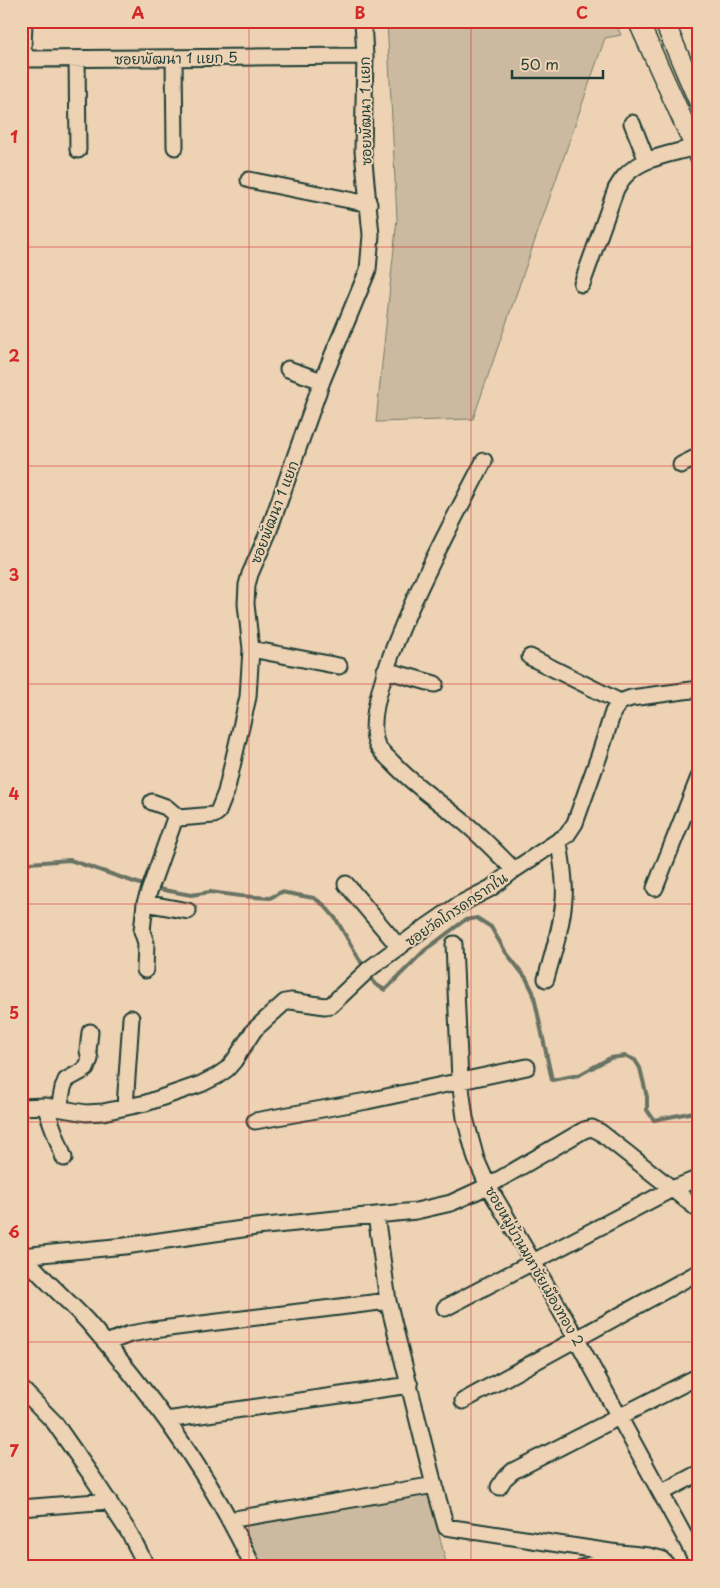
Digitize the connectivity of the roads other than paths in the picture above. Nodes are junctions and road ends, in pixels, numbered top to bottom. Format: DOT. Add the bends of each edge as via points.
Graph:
graph roads {
  1 [pos="24,21"];
  2 [pos="363,21"];
  3 [pos="638,21"];
  4 [pos="664,21"];
  5 [pos="364,56"];
  6 [pos="78,58"];
  7 [pos="174,58"];
  8 [pos="699,102"];
  9 [pos="632,123"];
  10 [pos="175,147"];
  11 [pos="78,150"];
  12 [pos="697,151"];
  13 [pos="648,162"];
  14 [pos="250,180"];
  15 [pos="370,204"];
  16 [pos="582,284"];
  17 [pos="288,369"];
  18 [pos="322,381"];
  19 [pos="699,456"];
  20 [pos="484,461"];
  21 [pos="681,465"];
  22 [pos="251,649"];
  23 [pos="530,657"];
  24 [pos="340,666"];
  25 [pos="385,670"];
  26 [pos="435,684"];
  27 [pos="699,689"];
  28 [pos="620,702"];
  29 [pos="699,777"];
  30 [pos="152,802"];
  31 [pos="179,818"];
  32 [pos="559,841"];
  33 [pos="514,870"];
  34 [pos="346,884"];
  35 [pos="655,888"];
  36 [pos="145,903"];
  37 [pos="188,910"];
  38 [pos="454,944"];
  39 [pos="399,947"];
  40 [pos="145,970"];
  41 [pos="546,979"];
  42 [pos="131,1018"];
  43 [pos="90,1032"];
  44 [pos="527,1067"];
  45 [pos="460,1080"];
  46 [pos="21,1107"];
  47 [pos="52,1108"];
  48 [pos="126,1108"];
  49 [pos="255,1121"];
  50 [pos="64,1158"];
  51 [pos="699,1178"];
  52 [pos="488,1186"];
  53 [pos="672,1189"];
  54 [pos="699,1210"];
  55 [pos="376,1215"];
  56 [pos="22,1256"];
  57 [pos="533,1262"];
  58 [pos="699,1272"];
  59 [pos="388,1301"];
  60 [pos="445,1308"];
  61 [pos="576,1338"];
  62 [pos="106,1343"];
  63 [pos="699,1376"];
  64 [pos="410,1385"];
  65 [pos="21,1388"];
  66 [pos="463,1401"];
  67 [pos="620,1417"];
  68 [pos="166,1420"];
  69 [pos="699,1473"];
  70 [pos="435,1485"];
  71 [pos="499,1487"];
  72 [pos="661,1493"];
  73 [pos="109,1501"];
  74 [pos="21,1508"];
  75 [pos="229,1520"];
  76 [pos="611,1552"];
  77 [pos="699,1563"];
  78 [pos="147,1567"];
  79 [pos="253,1567"];
  80 [pos="584,1567"];
  81 [pos="669,1567"];
  1 -- 6 [label="street, ซอยพัฒนา 1 แยก 5" via="23,50 28,59"];
  2 -- 5 [label="street, ซอยพัฒนา 1 แยก"];
  3 -- 12 [label="main road"];
  4 -- 8 [label="main road"];
  5 -- 7 [label="street, ซอยพัฒนา 1 แยก 5"];
  5 -- 15 [label="street, ซอยพัฒนา 1 แยก" via="363,151"];
  6 -- 7 [label="street, ซอยพัฒนา 1 แยก 5"];
  6 -- 11 [label="street"];
  7 -- 10 [label="street"];
  9 -- 13 [label="street"];
  12 -- 13 [label="street"];
  13 -- 16 [label="street" via="625,175 616,189"];
  14 -- 15 [label="street"];
  15 -- 18 [label="street, ซอยพัฒนา 1 แยก" via="372,234 368,270"];
  17 -- 18 [label="street"];
  18 -- 22 [label="street, ซอยพัฒนา 1 แยก" via="247,585"];
  19 -- 21 [label="street"];
  20 -- 25 [label="street" via="425,577"];
  22 -- 24 [label="street"];
  22 -- 31 [label="street, ซอยพัฒนา 1 แยก" via="248,697 220,809 214,815"];
  23 -- 28 [label="street"];
  25 -- 26 [label="street"];
  25 -- 33 [label="street" via="374,727 378,745 417,787 465,823"];
  27 -- 28 [label="street"];
  28 -- 32 [label="street, ซอยวัดโกรดกรากใน" via="613,712 575,823"];
  29 -- 35 [label="street"];
  30 -- 31 [label="street" via="166,807"];
  31 -- 36 [label="street" via="174,821"];
  32 -- 33 [label="street, ซอยวัดโกรดกรากใน"];
  32 -- 41 [label="street" via="564,899"];
  33 -- 39 [label="street, ซอยวัดโกรดกรากใน" via="492,888 451,910"];
  34 -- 39 [label="street"];
  36 -- 37 [label="street"];
  36 -- 40 [label="street" via="142,931 146,943"];
  38 -- 45 [label="street, ซอยหมู่บ้านมหาชัยเมืองทอง 2"];
  39 -- 48 [label="street, ซอยวัดโกรดกรากใน" via="369,969 331,1005 290,1000 280,1006 254,1030 234,1061 217,1076 175,1094"];
  42 -- 48 [label="street"];
  43 -- 47 [label="street" via="90,1059 86,1069 66,1080"];
  44 -- 45 [label="street"];
  45 -- 49 [label="street"];
  45 -- 52 [label="street, ซอยหมู่บ้านมหาชัยเมืองทอง 2" via="467,1126"];
  46 -- 47 [label="street, ซอยวัดโกรดกรากใน"];
  47 -- 48 [label="street, ซอยวัดโกรดกรากใน" via="86,1113"];
  47 -- 50 [label="street"];
  51 -- 53 [label="street"];
  52 -- 53 [label="street" via="592,1128"];
  52 -- 55 [label="street" via="451,1203"];
  52 -- 57 [label="street, ซอยหมู่บ้านมหาชัยเมืองทอง 2"];
  53 -- 54 [label="street"];
  53 -- 57 [label="street"];
  55 -- 56 [label="street"];
  55 -- 59 [label="street"];
  56 -- 62 [label="street"];
  57 -- 60 [label="street"];
  57 -- 61 [label="street, ซอยหมู่บ้านมหาชัยเมืองทอง 2"];
  58 -- 61 [label="street"];
  59 -- 62 [label="street" via="153,1330"];
  59 -- 64 [label="street"];
  61 -- 66 [label="street"];
  61 -- 67 [label="street, ซอยหมู่บ้านมหาชัยเมืองทอง 2"];
  62 -- 68 [label="street"];
  63 -- 67 [label="street"];
  64 -- 68 [label="street"];
  64 -- 70 [label="street"];
  65 -- 73 [label="street" via="54,1422"];
  67 -- 71 [label="street" via="513,1471"];
  67 -- 72 [label="street, ซอยหมู่บ้านมหาชัยเมืองทอง 2"];
  68 -- 75 [label="street"];
  69 -- 72 [label="street"];
  70 -- 75 [label="street"];
  70 -- 76 [label="street" via="446,1527 450,1529"];
  72 -- 77 [label="street, ซอยหมู่บ้านมหาชัยเมืองทอง 2"];
  73 -- 74 [label="street"];
  73 -- 78 [label="street"];
  75 -- 79 [label="street"];
  76 -- 80 [label="street" via="604,1560"];
  76 -- 81 [label="street" via="661,1559"];
}
